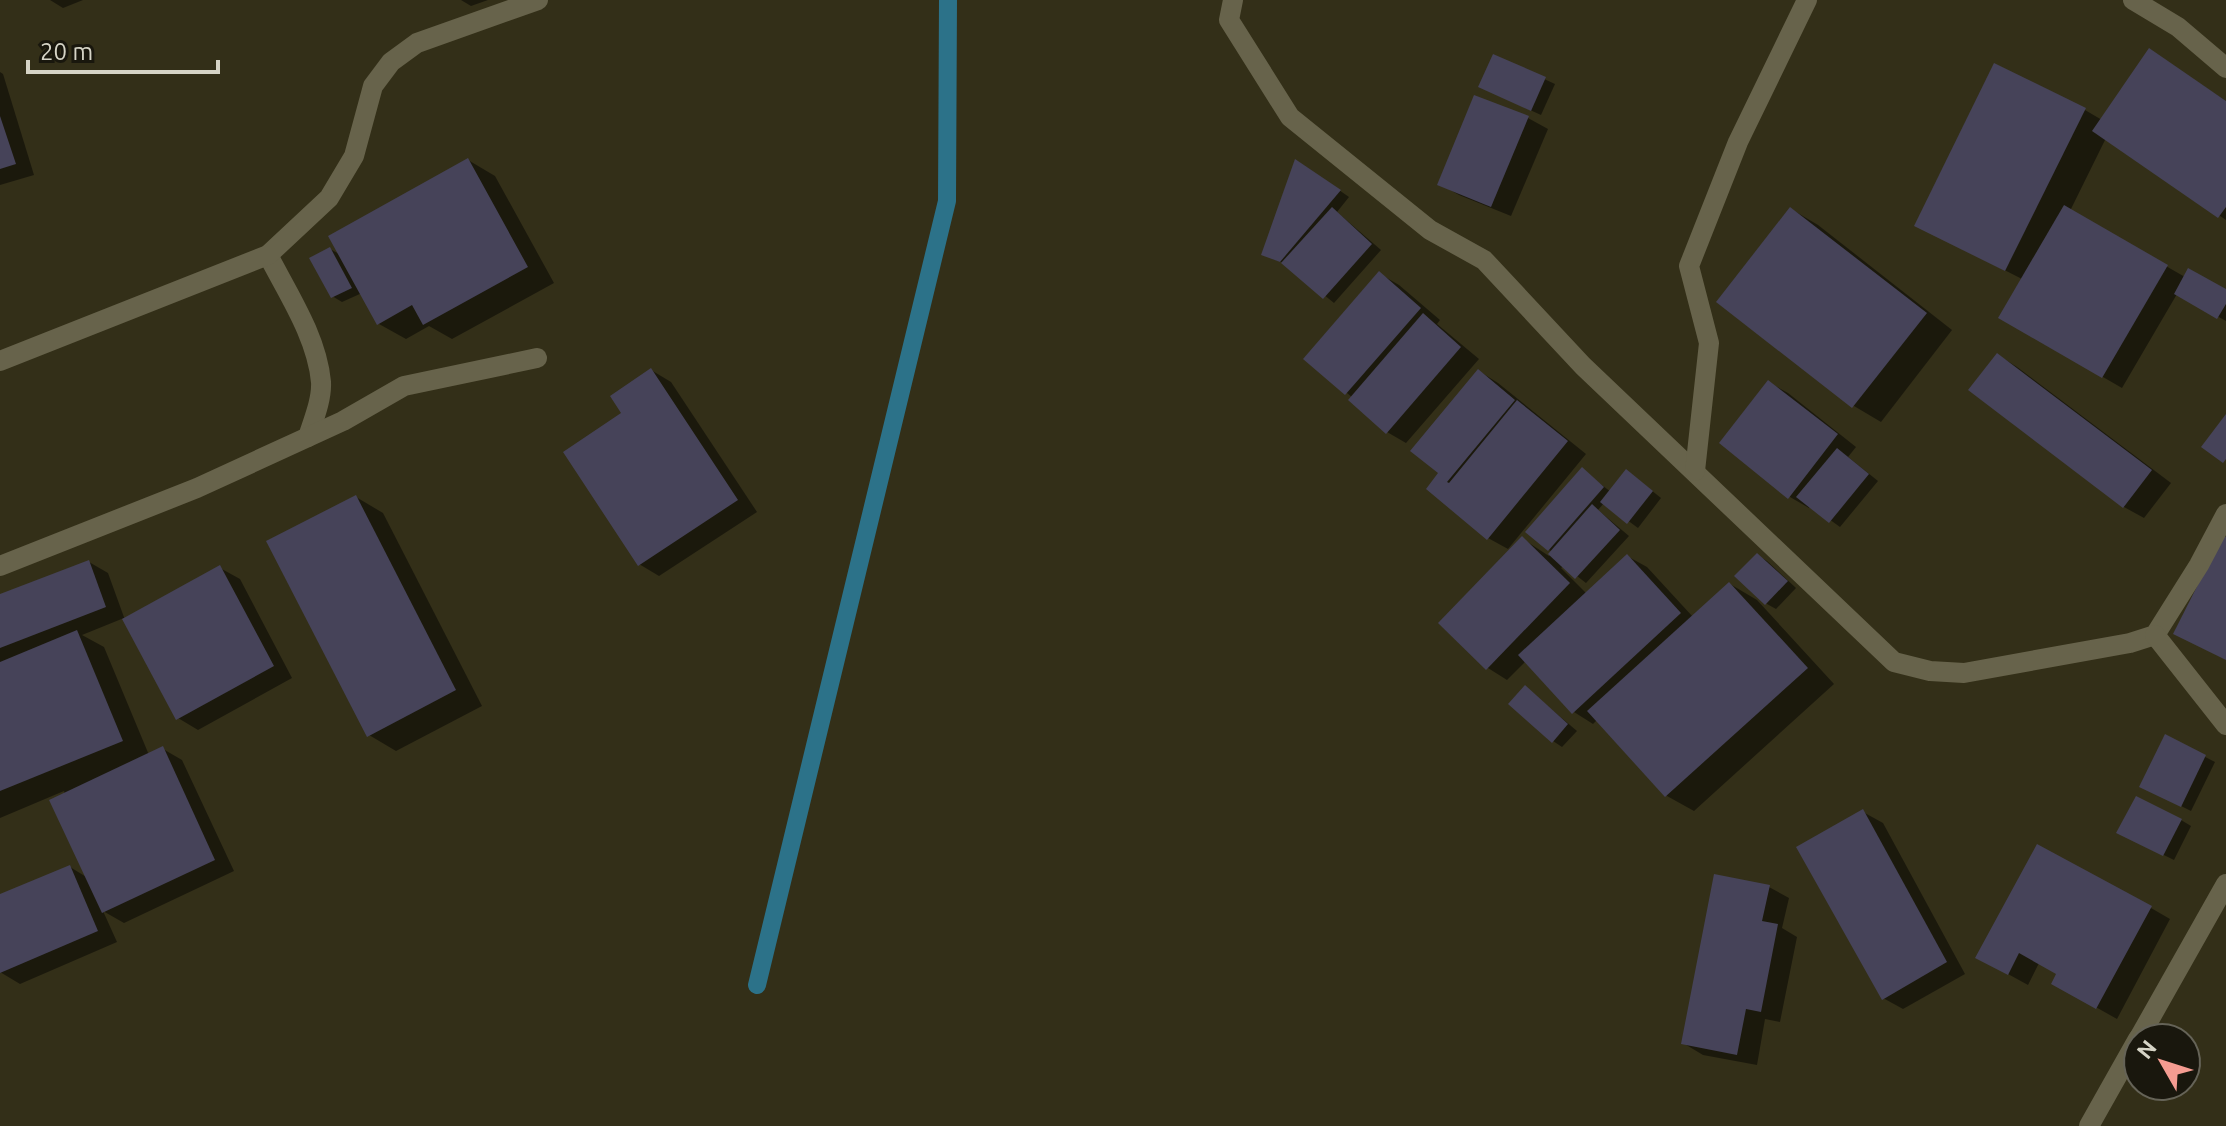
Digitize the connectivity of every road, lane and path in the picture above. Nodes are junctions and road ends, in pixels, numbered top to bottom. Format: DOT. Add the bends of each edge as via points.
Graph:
graph roads {
  1 [pos="538,0"];
  2 [pos="1233,0"];
  3 [pos="1807,0"];
  4 [pos="2133,0"];
  5 [pos="2226,68"];
  6 [pos="268,255"];
  7 [pos="537,358"];
  8 [pos="0,361"];
  9 [pos="308,437"];
  10 [pos="1695,471"];
  11 [pos="2226,514"];
  12 [pos="0,566"];
  13 [pos="2155,635"];
  14 [pos="2226,725"];
  15 [pos="2226,884"];
  16 [pos="2148,1022"];
  17 [pos="2122,1067"];
  18 [pos="2089,1126"];
  1 -- 6 [label="street" via="417,43 391,62 373,86 354,156 329,198"];
  2 -- 10 [label="street" via="1229,20 1290,117 1430,230 1484,260 1583,366"];
  3 -- 10 [label="street" via="1738,142 1689,266 1709,343"];
  4 -- 5 [label="street" via="2178,27"];
  6 -- 8 [label="street"];
  6 -- 9 [label="street" via="315,355 321,384"];
  7 -- 9 [label="street" via="404,386"];
  9 -- 12 [label="street" via="197,488"];
  10 -- 13 [label="street" via="1902,665 1964,673"];
  11 -- 13 [label="street"];
  13 -- 14 [label="street"];
  15 -- 16 [label="street"];
  17 -- 18 [label="street"];
}
